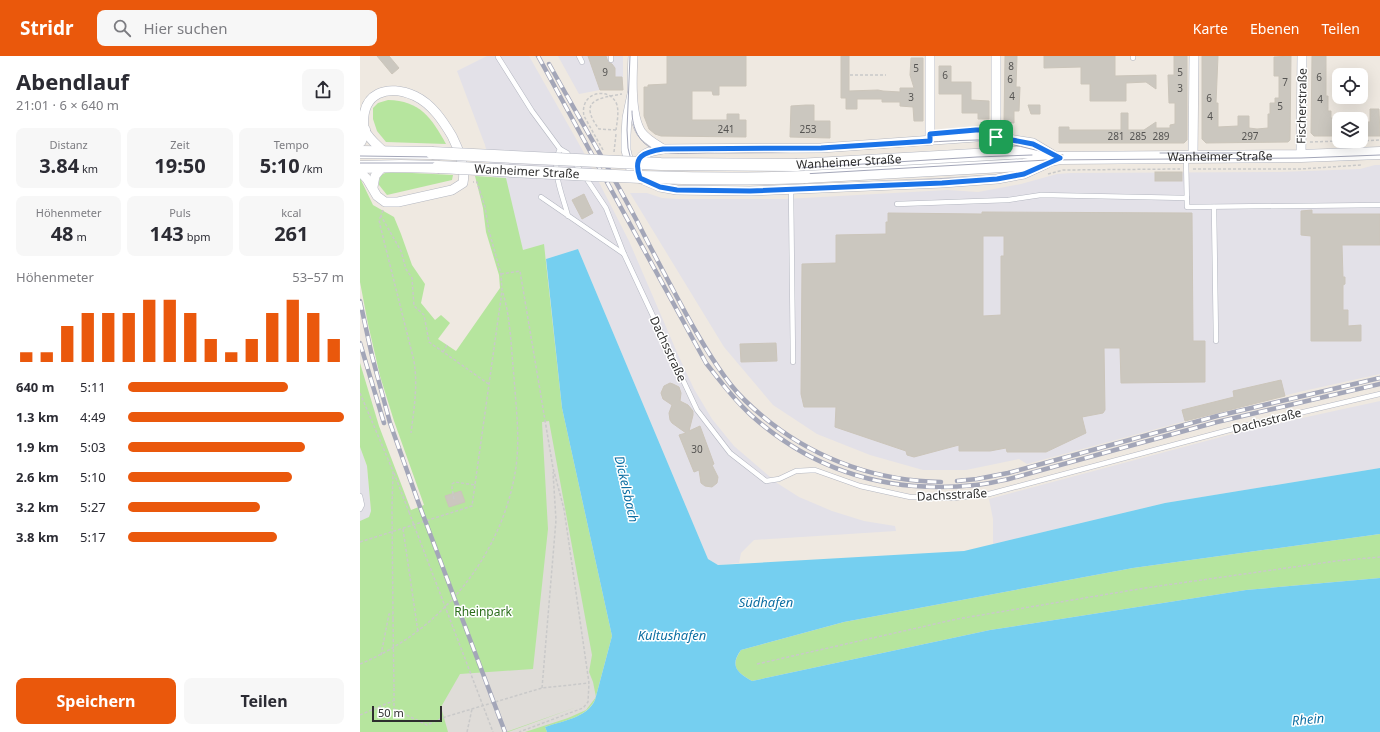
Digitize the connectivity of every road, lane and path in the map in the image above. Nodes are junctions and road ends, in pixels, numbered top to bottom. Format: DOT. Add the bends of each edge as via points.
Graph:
graph roads {
  1 [pos="579,56"];
  2 [pos="632,56"];
  3 [pos="930,56"];
  4 [pos="996,56"];
  5 [pos="1194,56"];
  6 [pos="1302,56"];
  7 [pos="498,57"];
  8 [pos="582,62"];
  9 [pos="850,75"];
  10 [pos="886,75"];
  11 [pos="632,94"];
  12 [pos="616,130"];
  13 [pos="362,136"];
  14 [pos="996,137"];
  15 [pos="1380,140"];
  16 [pos="930,141"];
  17 [pos="1332,141"];
  18 [pos="1368,141"];
  19 [pos="560,149"];
  20 [pos="663,149"];
  21 [pos="1302,150"];
  22 [pos="360,152"];
  23 [pos="384,152"];
  24 [pos="604,153"];
  25 [pos="1380,153"];
  26 [pos="614,156"];
  27 [pos="1190,156"];
  28 [pos="1060,158"];
  29 [pos="360,166"];
  30 [pos="383,166"];
  31 [pos="360,172"];
  32 [pos="640,178"];
  33 [pos="462,183"];
  34 [pos="373,187"];
  35 [pos="791,189"];
  36 [pos="541,197"];
  37 [pos="1187,198"];
  38 [pos="385,202"];
  39 [pos="897,204"];
  40 [pos="1380,205"];
  41 [pos="1214,207"];
  42 [pos="381,216"];
  43 [pos="568,216"];
  44 [pos="624,254"];
  45 [pos="501,274"];
  46 [pos="502,291"];
  47 [pos="1216,341"];
  48 [pos="447,345"];
  49 [pos="443,352"];
  50 [pos="793,362"];
  51 [pos="490,385"];
  52 [pos="360,393"];
  53 [pos="1380,394"];
  54 [pos="411,433"];
  55 [pos="553,468"];
  56 [pos="393,472"];
  57 [pos="475,485"];
  58 [pos="360,496"];
  59 [pos="454,499"];
  60 [pos="360,509"];
  61 [pos="403,529"];
  62 [pos="392,532"];
  63 [pos="360,542"];
  64 [pos="1380,557"];
  65 [pos="393,614"];
  66 [pos="418,632"];
  67 [pos="380,655"];
  68 [pos="360,664"];
  69 [pos="757,664"];
  70 [pos="589,683"];
  71 [pos="542,688"];
  72 [pos="394,701"];
  73 [pos="472,709"];
  74 [pos="360,715"];
  75 [pos="467,732"];
  76 [pos="494,732"];
  77 [pos="519,732"];
  1 -- 8 [label="lane"];
  2 -- 11 [label="street"];
  3 -- 16 [label="street"];
  4 -- 14 [label="street"];
  5 -- 27 [label="street"];
  6 -- 21 [label="street, Fischerstraße"];
  7 -- 19 [label="lane"];
  9 -- 10 [label="path"];
  11 -- 12 [label="path" via="603,97 591,105 590,113 599,129"];
  11 -- 20 [label="street" via="640,131 648,140"];
  11 -- 32 [label="street" via="627,118 626,150 630,167"];
  12 -- 24 [label="path, bridge" via="617,103 611,96 604,94 590,96 583,110 584,116"];
  12 -- 26 [label="path"];
  13 -- 23 [label="street, Wanheimer Straße" via="370,138"];
  13 -- 33 [label="street, Wanheimer Straße" via="361,107 369,95 385,90 416,96 442,120 456,144 464,175"];
  14 -- 16 [label="street, Wanheimer Straße"];
  14 -- 28 [label="street, Wanheimer Straße" via="1033,144"];
  15 -- 18 [label="path"];
  16 -- 20 [label="street, Wanheimer Straße" via="821,148"];
  17 -- 21 [label="path" via="1317,141"];
  19 -- 43 [label="lane" via="556,161 558,179"];
  19 -- 44 [label="lane" via="567,153 606,208"];
  20 -- 32 [label="street, Wanheimer Straße" via="647,152 641,157 637,166"];
  21 -- 25 [label="street, Wanheimer Straße"];
  21 -- 27 [label="street, Wanheimer Straße"];
  22 -- 23 [label="street, Wanheimer Straße"];
  23 -- 28 [label="street, Wanheimer Straße, bridge" via="661,164 797,165 1028,152"];
  27 -- 28 [label="street, Wanheimer Straße"];
  27 -- 37 [label="lane"];
  28 -- 30 [label="street, Wanheimer Straße, bridge" via="1024,165 765,179 661,178"];
  28 -- 35 [label="street, Wanheimer Straße" via="1024,174 997,179"];
  29 -- 30 [label="street, Wanheimer Straße"];
  30 -- 34 [label="street" via="375,176"];
  31 -- 34 [label="street"];
  32 -- 35 [label="street, Wanheimer Straße" via="660,187 677,190"];
  33 -- 38 [label="street, Wanheimer Straße" via="452,190 398,202"];
  33 -- 45 [label="path" via="478,182"];
  34 -- 38 [label="street" via="377,196"];
  35 -- 50 [label="lane"];
  36 -- 43 [label="lane"];
  37 -- 39 [label="lane" via="1042,195 1008,200"];
  37 -- 41 [label="lane" via="1187,207"];
  38 -- 42 [label="path"];
  40 -- 41 [label="lane"];
  41 -- 47 [label="lane"];
  42 -- 49 [label="path" via="401,251 412,278 414,306 424,316 429,342"];
  42 -- 54 [label="path" via="380,229 416,373"];
  43 -- 44 [label="lane"];
  44 -- 53 [label="lane, Dachsstraße" via="697,410 730,453 766,481 796,471 815,470 860,486 910,497 954,498 989,494 1248,424"];
  45 -- 46 [label="path"];
  45 -- 55 [label="path" via="520,271"];
  46 -- 51 [label="path"];
  46 -- 66 [label="path" via="507,306 517,414 516,467 511,488 499,528 470,578 435,618"];
  48 -- 49 [label="path"];
  49 -- 51 [label="path"];
  51 -- 57 [label="path"];
  52 -- 56 [label="path"];
  55 -- 70 [label="path" via="564,509"];
  55 -- 71 [label="path" via="556,520"];
  56 -- 62 [label="path"];
  56 -- 76 [label="path, bridge"];
  57 -- 59 [label="path" via="455,482 452,484"];
  57 -- 61 [label="path" via="472,506"];
  58 -- 60 [label="lane"];
  61 -- 62 [label="path"];
  61 -- 66 [label="path"];
  62 -- 63 [label="path"];
  62 -- 65 [label="path"];
  64 -- 69 [label="path" via="1145,588 957,620"];
  65 -- 67 [label="path" via="389,614"];
  65 -- 72 [label="path, bridge"];
  66 -- 67 [label="path"];
  67 -- 68 [label="path"];
  70 -- 71 [label="path"];
  70 -- 77 [label="path" via="588,702 583,708"];
  71 -- 73 [label="path"];
  72 -- 73 [label="path" via="394,709 427,725"];
  72 -- 74 [label="path"];
  73 -- 75 [label="path"];
}
